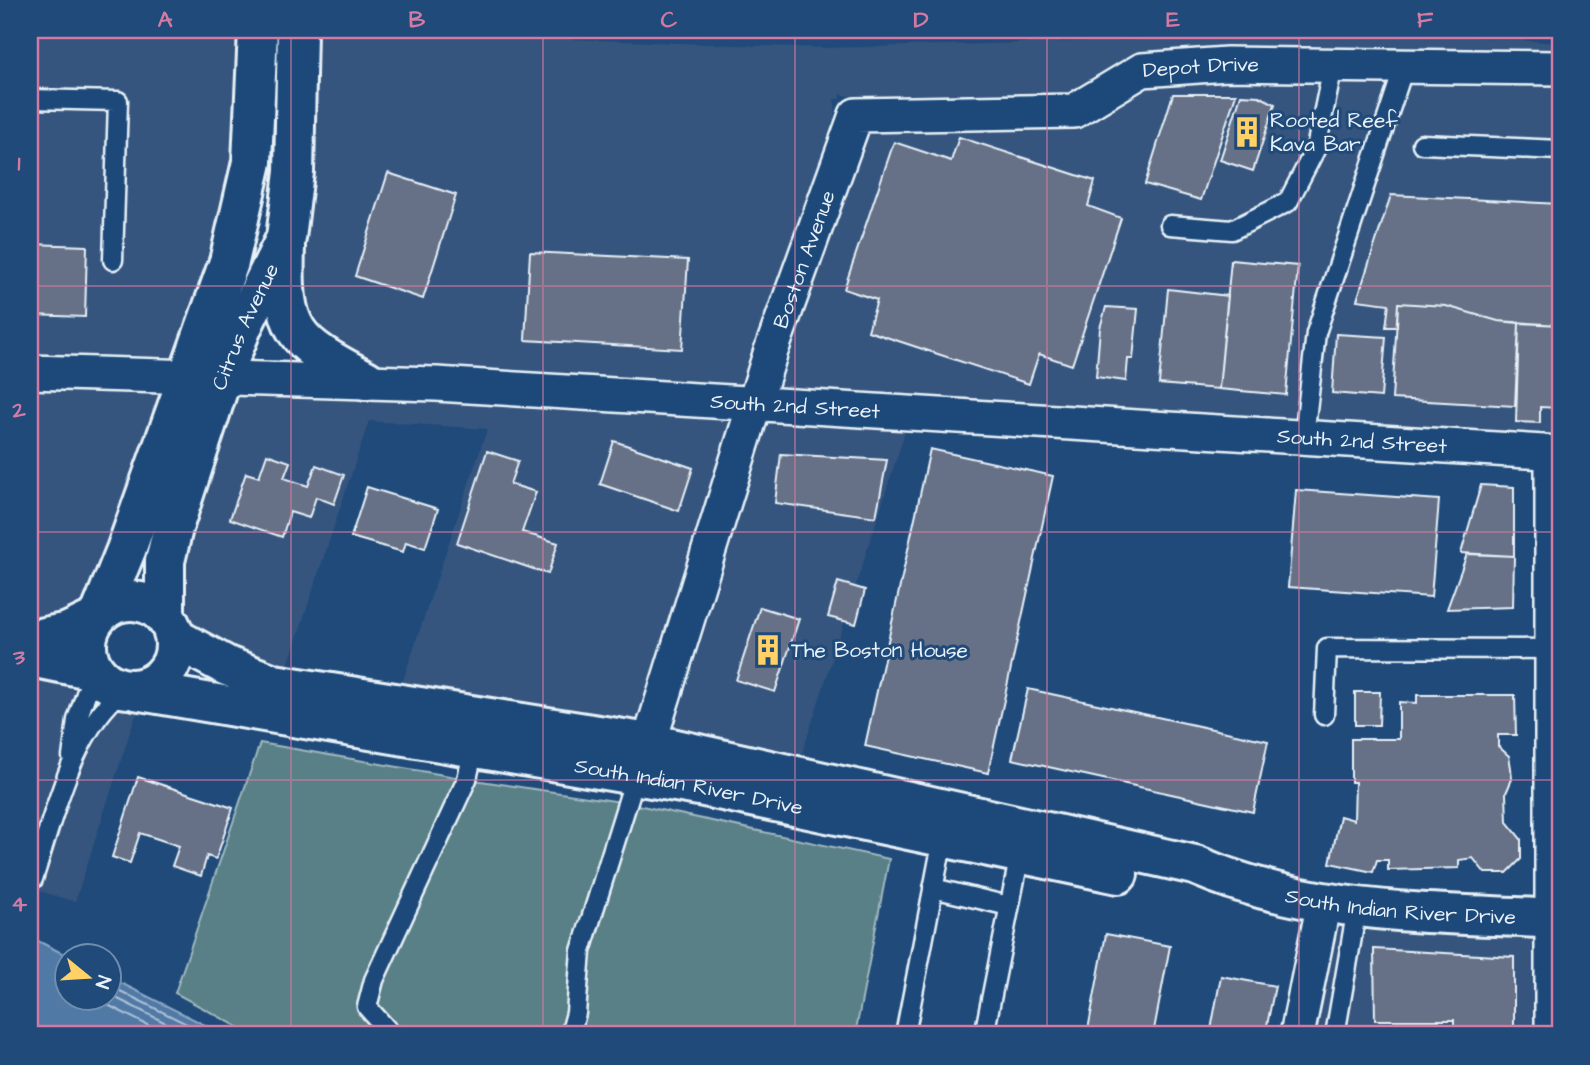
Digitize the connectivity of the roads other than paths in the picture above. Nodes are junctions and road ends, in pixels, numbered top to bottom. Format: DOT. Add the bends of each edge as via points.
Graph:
graph roads {
  1 [pos="258,30"];
  2 [pos="297,30"];
  3 [pos="1333,66"];
  4 [pos="1404,66"];
  5 [pos="1560,68"];
  6 [pos="30,99"];
  7 [pos="856,115"];
  8 [pos="1422,144"];
  9 [pos="1560,150"];
  10 [pos="1170,225"];
  11 [pos="286,238"];
  12 [pos="113,260"];
  13 [pos="30,372"];
  14 [pos="205,376"];
  15 [pos="366,380"];
  16 [pos="755,405"];
  17 [pos="1304,437"];
  18 [pos="1556,453"];
  19 [pos="98,615"];
  20 [pos="170,627"];
  21 [pos="30,640"];
  22 [pos="1552,649"];
  23 [pos="30,657"];
  24 [pos="117,683"];
  25 [pos="1324,715"];
  26 [pos="474,748"];
  27 [pos="643,760"];
  28 [pos="71,767"];
  29 [pos="1556,783"];
  30 [pos="943,838"];
  31 [pos="1556,840"];
  32 [pos="1020,854"];
  33 [pos="33,879"];
  34 [pos="1241,885"];
  35 [pos="933,888"];
  36 [pos="1341,905"];
  37 [pos="1009,906"];
  38 [pos="1556,919"];
  39 [pos="392,1035"];
  40 [pos="570,1035"];
  41 [pos="905,1035"];
  42 [pos="984,1035"];
  43 [pos="1297,1035"];
  44 [pos="1335,1035"];
  45 [pos="1552,1035"];
  1 -- 14 [label="street, Citrus Avenue" via="257,108 242,211"];
  2 -- 11 [label="street, Citrus Avenue" via="294,173"];
  3 -- 4 [label="street, Depot Drive"];
  3 -- 7 [label="street, Depot Drive" via="1227,64 1142,69 1074,111"];
  3 -- 10 [label="lane" via="1317,148 1289,202 1231,230"];
  4 -- 5 [label="street, Depot Drive"];
  4 -- 17 [label="lane" via="1316,333"];
  6 -- 12 [label="lane" via="118,102"];
  7 -- 16 [label="street, Boston Avenue"];
  8 -- 9 [label="lane"];
  11 -- 14 [label="street, Citrus Avenue" via="243,325"];
  11 -- 15 [label="street" via="284,291 292,328 326,359"];
  13 -- 14 [label="street, South 2nd Street"];
  14 -- 15 [label="street, South 2nd Street"];
  14 -- 19 [label="street, Citrus Avenue"];
  14 -- 20 [label="street, Citrus Avenue" via="164,581"];
  15 -- 16 [label="street, South 2nd Street"];
  16 -- 17 [label="street, South 2nd Street"];
  16 -- 27 [label="street, Boston Avenue"];
  17 -- 18 [label="street, South 2nd Street"];
  18 -- 22 [label="street"];
  19 -- 20 [label="street" via="122,601 134,601 156,608"];
  19 -- 21 [label="street" via="68,632"];
  19 -- 24 [label="street" via="86,645"];
  20 -- 24 [label="street" via="172,662 166,672 157,681"];
  20 -- 27 [label="street, South Indian River Drive" via="227,666 274,684"];
  22 -- 25 [label="lane" via="1327,648"];
  22 -- 29 [label="street"];
  23 -- 24 [label="street, South Indian River Drive"];
  24 -- 26 [label="street, South Indian River Drive"];
  24 -- 28 [label="lane"];
  24 -- 28 [label="lane" via="77,720"];
  26 -- 27 [label="street, South Indian River Drive"];
  26 -- 39 [label="lane" via="467,779 374,979 367,1007"];
  27 -- 30 [label="street, South Indian River Drive"];
  27 -- 34 [label="street, South Indian River Drive" via="1195,865"];
  27 -- 40 [label="lane" via="581,951"];
  28 -- 33 [label="lane"];
  29 -- 31 [label="street"];
  30 -- 32 [label="street, South Indian River Drive"];
  30 -- 35 [label="lane"];
  31 -- 38 [label="street"];
  32 -- 34 [label="street, South Indian River Drive" via="1191,889"];
  32 -- 37 [label="lane"];
  34 -- 36 [label="street, South Indian River Drive"];
  35 -- 37 [label="lane"];
  35 -- 41 [label="lane"];
  36 -- 38 [label="street, South Indian River Drive"];
  36 -- 43 [label="street"];
  36 -- 44 [label="lane"];
  37 -- 42 [label="lane"];
  38 -- 45 [label="street"];
}
